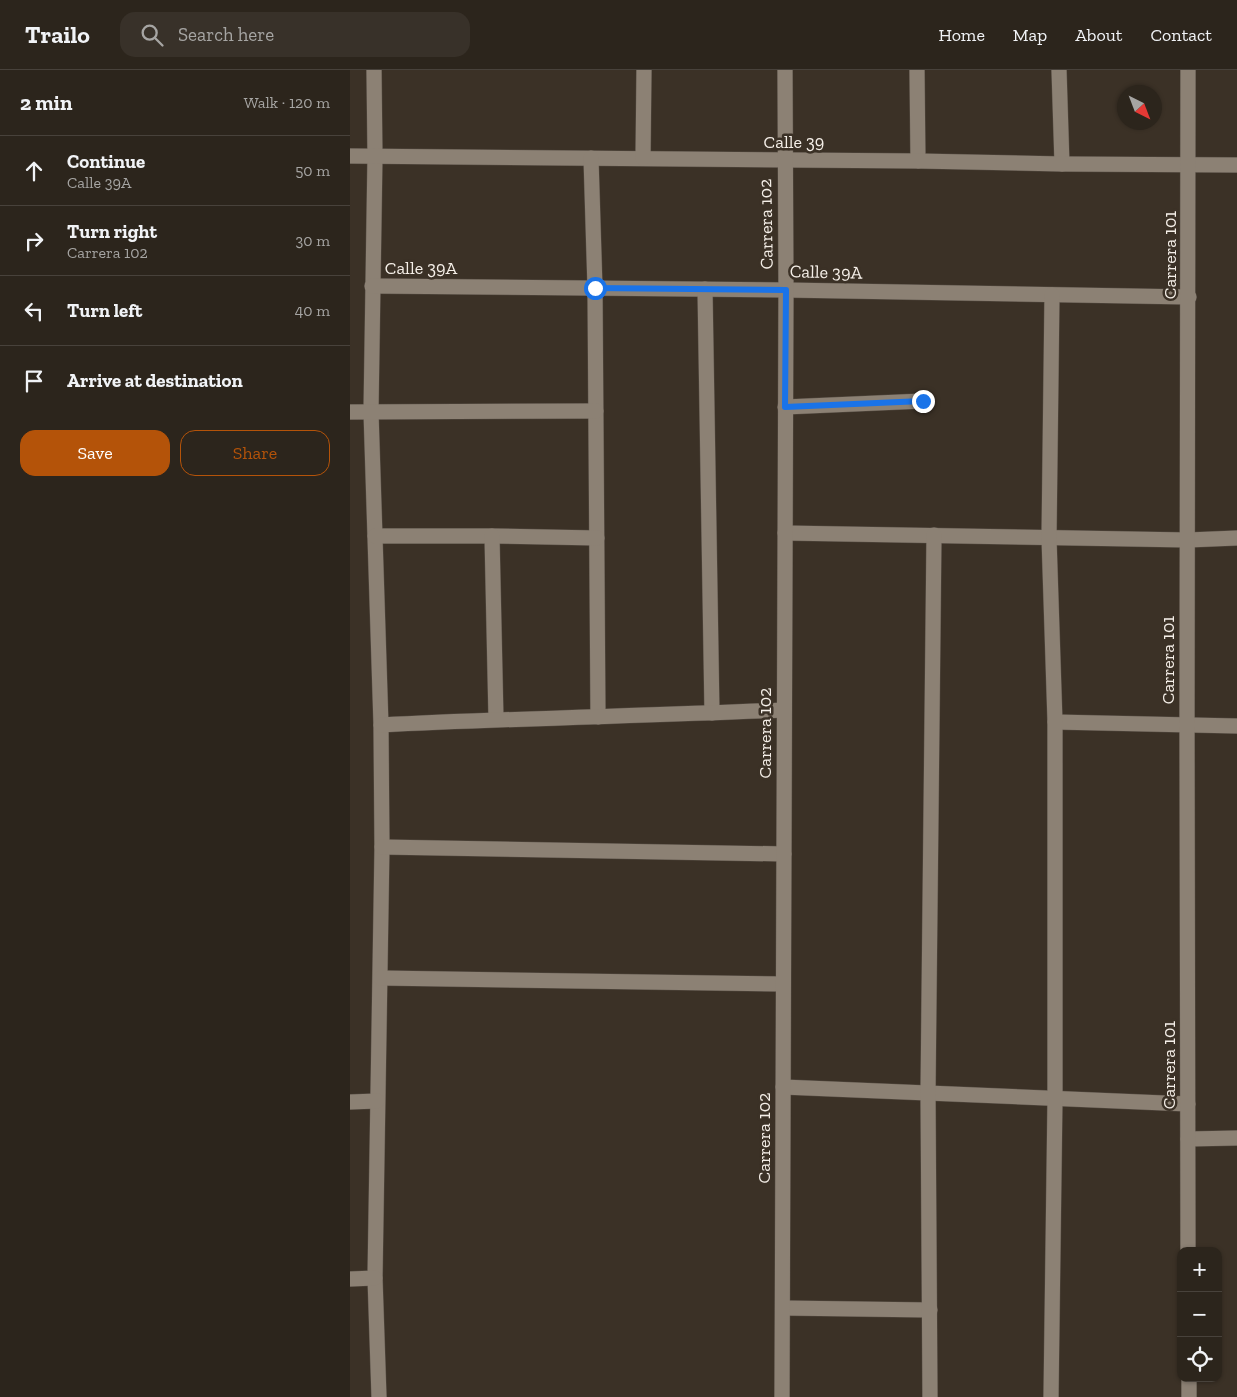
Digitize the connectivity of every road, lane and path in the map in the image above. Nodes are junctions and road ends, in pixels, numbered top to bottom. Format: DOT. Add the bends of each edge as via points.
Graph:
graph roads {
  1 [pos="374,70"];
  2 [pos="644,70"];
  3 [pos="785,70"];
  4 [pos="917,70"];
  5 [pos="1059,70"];
  6 [pos="1188,70"];
  7 [pos="350,156"];
  8 [pos="375,156"];
  9 [pos="591,158"];
  10 [pos="643,158"];
  11 [pos="784,160"];
  12 [pos="918,161"];
  13 [pos="1062,164"];
  14 [pos="1188,164"];
  15 [pos="1237,165"];
  16 [pos="372,286"];
  17 [pos="595,288"];
  18 [pos="705,289"];
  19 [pos="786,290"];
  20 [pos="1052,295"];
  21 [pos="1189,297"];
  22 [pos="923,401"];
  23 [pos="785,407"];
  24 [pos="350,412"];
  25 [pos="372,412"];
  26 [pos="596,412"];
  27 [pos="785,533"];
  28 [pos="934,535"];
  29 [pos="375,536"];
  30 [pos="492,536"];
  31 [pos="597,538"];
  32 [pos="1049,538"];
  33 [pos="1237,538"];
  34 [pos="1188,540"];
  35 [pos="784,710"];
  36 [pos="712,713"];
  37 [pos="598,717"];
  38 [pos="496,719"];
  39 [pos="1055,722"];
  40 [pos="381,725"];
  41 [pos="1187,725"];
  42 [pos="1237,726"];
  43 [pos="382,847"];
  44 [pos="784,854"];
  45 [pos="381,978"];
  46 [pos="783,984"];
  47 [pos="783,1087"];
  48 [pos="928,1093"];
  49 [pos="1055,1099"];
  50 [pos="377,1101"];
  51 [pos="350,1102"];
  52 [pos="1188,1104"];
  53 [pos="1237,1138"];
  54 [pos="1188,1139"];
  55 [pos="1188,1247"];
  56 [pos="375,1278"];
  57 [pos="350,1279"];
  58 [pos="783,1308"];
  59 [pos="930,1310"];
  60 [pos="1189,1382"];
  61 [pos="379,1397"];
  62 [pos="782,1397"];
  63 [pos="930,1397"];
  64 [pos="1050,1397"];
  65 [pos="1189,1397"];
  1 -- 8 [label="street"];
  2 -- 10 [label="street"];
  3 -- 11 [label="street, Carrera 102"];
  4 -- 12 [label="street"];
  5 -- 13 [label="street"];
  6 -- 14 [label="street, Carrera 101"];
  7 -- 8 [label="street, Calle 39"];
  8 -- 9 [label="street, Calle 39"];
  8 -- 16 [label="street"];
  9 -- 10 [label="street, Calle 39"];
  9 -- 17 [label="street"];
  10 -- 11 [label="street, Calle 39"];
  11 -- 12 [label="street, Calle 39"];
  11 -- 19 [label="street, Carrera 102"];
  12 -- 13 [label="street, Calle 39"];
  13 -- 14 [label="street, Calle 39"];
  14 -- 15 [label="street, Calle 39"];
  14 -- 21 [label="street, Carrera 101"];
  16 -- 17 [label="street, Calle 39A"];
  16 -- 25 [label="street"];
  17 -- 18 [label="street, Calle 39A"];
  17 -- 26 [label="street"];
  18 -- 19 [label="street, Calle 39A"];
  18 -- 36 [label="street"];
  19 -- 20 [label="street, Calle 39A"];
  19 -- 23 [label="street, Carrera 102"];
  20 -- 21 [label="street, Calle 39A"];
  20 -- 32 [label="street"];
  21 -- 34 [label="street, Carrera 101"];
  22 -- 23 [label="street"];
  23 -- 27 [label="street, Carrera 102"];
  24 -- 25 [label="street"];
  25 -- 26 [label="street"];
  25 -- 29 [label="street"];
  26 -- 31 [label="street"];
  27 -- 28 [label="street"];
  27 -- 35 [label="street, Carrera 102"];
  28 -- 32 [label="street"];
  28 -- 48 [label="street"];
  29 -- 30 [label="street"];
  29 -- 40 [label="street"];
  30 -- 31 [label="street"];
  30 -- 38 [label="street"];
  31 -- 37 [label="street"];
  32 -- 34 [label="street"];
  32 -- 39 [label="street"];
  33 -- 34 [label="street"];
  34 -- 41 [label="street, Carrera 101"];
  35 -- 36 [label="street"];
  35 -- 44 [label="street, Carrera 102"];
  36 -- 37 [label="street"];
  37 -- 38 [label="street"];
  38 -- 40 [label="street"];
  39 -- 41 [label="street"];
  39 -- 49 [label="street"];
  40 -- 43 [label="street"];
  41 -- 42 [label="street"];
  41 -- 52 [label="street, Carrera 101"];
  43 -- 44 [label="street"];
  43 -- 45 [label="street"];
  44 -- 46 [label="street, Carrera 102"];
  45 -- 46 [label="street"];
  45 -- 50 [label="street"];
  46 -- 47 [label="street, Carrera 102"];
  47 -- 48 [label="street"];
  47 -- 58 [label="street, Carrera 102"];
  48 -- 49 [label="street"];
  48 -- 59 [label="street"];
  49 -- 52 [label="street"];
  49 -- 64 [label="street"];
  50 -- 51 [label="street"];
  50 -- 56 [label="street"];
  52 -- 54 [label="street, Carrera 101"];
  53 -- 54 [label="street"];
  54 -- 55 [label="street, Carrera 101"];
  56 -- 57 [label="street"];
  56 -- 61 [label="street"];
  58 -- 59 [label="street"];
  58 -- 62 [label="street, Carrera 102"];
  59 -- 63 [label="street"];
  60 -- 65 [label="street"];
}
